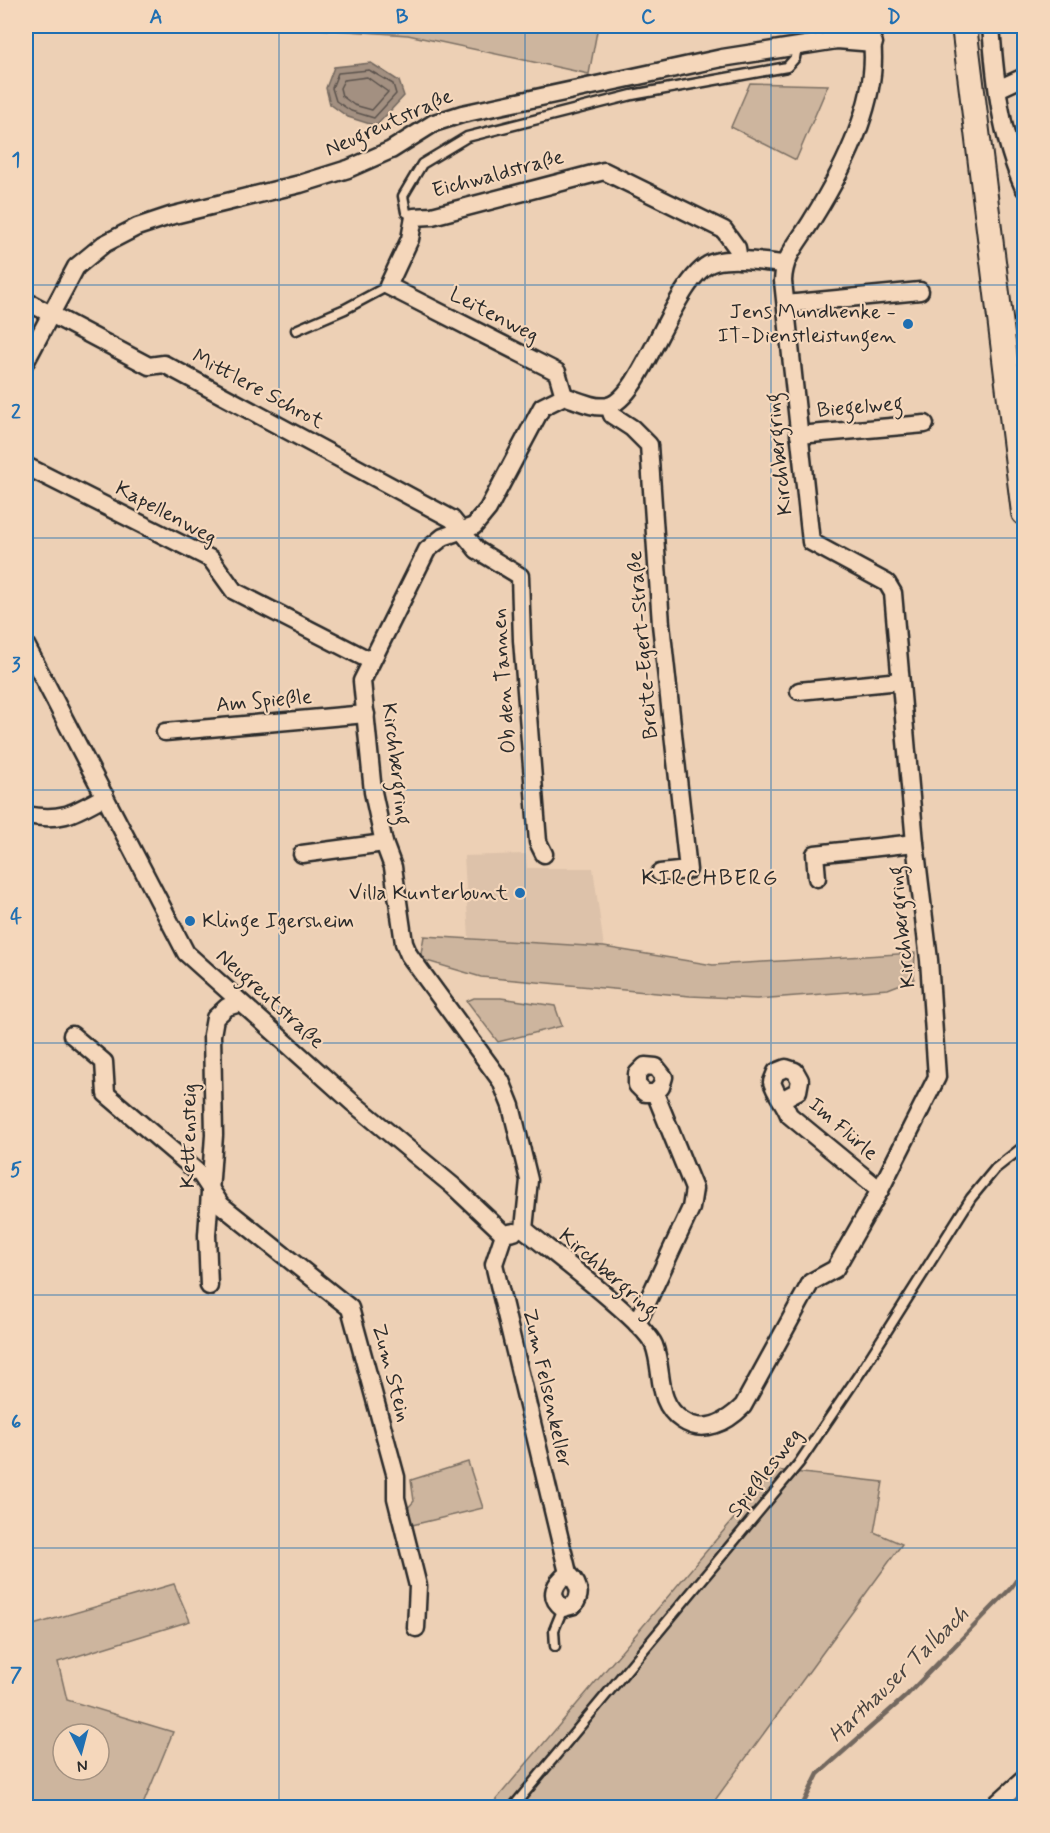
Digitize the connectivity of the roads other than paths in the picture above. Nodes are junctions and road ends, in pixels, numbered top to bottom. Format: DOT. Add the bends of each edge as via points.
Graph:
graph roads {
  1 [pos="869,26"];
  2 [pos="964,26"];
  3 [pos="991,26"];
  4 [pos="874,43"];
  5 [pos="797,46"];
  6 [pos="1024,77"];
  7 [pos="998,89"];
  8 [pos="1024,188"];
  9 [pos="414,217"];
  10 [pos="739,260"];
  11 [pos="783,264"];
  12 [pos="388,286"];
  13 [pos="920,291"];
  14 [pos="26,301"];
  15 [pos="786,304"];
  16 [pos="51,313"];
  17 [pos="296,330"];
  18 [pos="26,361"];
  19 [pos="564,396"];
  20 [pos="609,406"];
  21 [pos="925,424"];
  22 [pos="799,435"];
  23 [pos="26,466"];
  24 [pos="1024,513"];
  25 [pos="463,531"];
  26 [pos="26,645"];
  27 [pos="371,661"];
  28 [pos="900,681"];
  29 [pos="799,691"];
  30 [pos="366,714"];
  31 [pos="165,732"];
  32 [pos="105,796"];
  33 [pos="26,815"];
  34 [pos="384,843"];
  35 [pos="915,843"];
  36 [pos="302,854"];
  37 [pos="544,854"];
  38 [pos="660,873"];
  39 [pos="818,878"];
  40 [pos="240,1003"];
  41 [pos="72,1035"];
  42 [pos="655,1093"];
  43 [pos="783,1099"];
  44 [pos="1024,1146"];
  45 [pos="211,1190"];
  46 [pos="880,1190"];
  47 [pos="524,1229"];
  48 [pos="504,1234"];
  49 [pos="209,1286"];
  50 [pos="638,1324"];
  51 [pos="563,1608"];
  52 [pos="416,1628"];
  53 [pos="555,1646"];
  54 [pos="1024,1779"];
  55 [pos="512,1808"];
  56 [pos="992,1808"];
  1 -- 4 [label="street"];
  2 -- 24 [label="main road"];
  3 -- 7 [label="street"];
  4 -- 5 [label="street, Neugreutstraße" via="837,40"];
  4 -- 11 [label="street" via="867,108 841,169"];
  5 -- 9 [label="lane, Eichwaldstraße" via="788,67 632,95 467,137 423,164 403,196 406,212"];
  5 -- 16 [label="street, Neugreutstraße" via="637,75 462,114 434,123 391,150 348,169 138,227 104,244 76,267"];
  6 -- 7 [label="street"];
  7 -- 8 [label="street" via="1012,162"];
  9 -- 10 [label="street, Eichwaldstraße" via="432,216 604,171 724,230"];
  9 -- 12 [label="street" via="410,239"];
  10 -- 11 [label="street"];
  10 -- 20 [label="street" via="714,262 692,279 632,386"];
  11 -- 15 [label="street, Kirchbergring"];
  12 -- 17 [label="lane"];
  12 -- 19 [label="street, Leitenweg" via="557,372"];
  13 -- 15 [label="street"];
  14 -- 16 [label="street, Mittlere Schrot"];
  15 -- 22 [label="street, Kirchbergring"];
  16 -- 18 [label="street, Neugreutstraße"];
  16 -- 25 [label="street, Mittlere Schrot" via="149,366 164,364 452,519"];
  19 -- 20 [label="street" via="595,406"];
  19 -- 25 [label="street, Kirchbergring" via="542,407 488,510 474,526"];
  20 -- 38 [label="street, Breite-Egert-Straße" via="612,414 649,445 661,624 688,870"];
  21 -- 22 [label="street, Biegelweg"];
  22 -- 28 [label="street, Kirchbergring" via="811,542 887,584 893,593"];
  23 -- 27 [label="street, Kapellenweg" via="211,558 234,591"];
  25 -- 27 [label="street, Kirchbergring" via="443,537 427,550"];
  25 -- 37 [label="street, Ob den Tannen" via="477,550 520,576 538,842"];
  26 -- 32 [label="street, Neugreutstraße"];
  27 -- 30 [label="street, Kirchbergring" via="362,681"];
  28 -- 29 [label="street"];
  28 -- 35 [label="street, Kirchbergring"];
  30 -- 31 [label="street, Am Spießle"];
  30 -- 34 [label="street, Kirchbergring" via="373,792"];
  32 -- 33 [label="street" via="68,817"];
  32 -- 40 [label="street, Neugreutstraße" via="186,953"];
  34 -- 36 [label="street"];
  34 -- 47 [label="street, Kirchbergring" via="393,867 401,930 409,955 501,1081 511,1106 530,1180"];
  35 -- 39 [label="street" via="815,854"];
  35 -- 46 [label="street, Kirchbergring" via="938,1077"];
  40 -- 45 [label="street, Kettensteig" via="227,1007 215,1018 212,1035"];
  40 -- 48 [label="street, Neugreutstraße"];
  41 -- 45 [label="street, Zum Stein" via="104,1062 106,1094 201,1175"];
  42 -- 50 [label="street" via="694,1189 691,1208"];
  43 -- 46 [label="street, Im Flürle" via="789,1115"];
  44 -- 55 [label="lane, Spießlesweg" via="995,1169 971,1198 799,1463"];
  45 -- 49 [label="street, Kettensteig" via="207,1235"];
  45 -- 52 [label="street, Zum Stein" via="221,1205 350,1308 396,1477 396,1498 418,1586"];
  46 -- 50 [label="street, Kirchbergring" via="835,1269 811,1282 743,1406 730,1419 712,1426 696,1426 672,1412 662,1396 654,1344"];
  47 -- 48 [label="street"];
  47 -- 50 [label="street, Kirchbergring"];
  48 -- 51 [label="street, Zum Felsenkeller" via="494,1264 568,1573 553,1591"];
  51 -- 53 [label="lane" via="554,1630"];
  54 -- 56 [label="street"];
}
